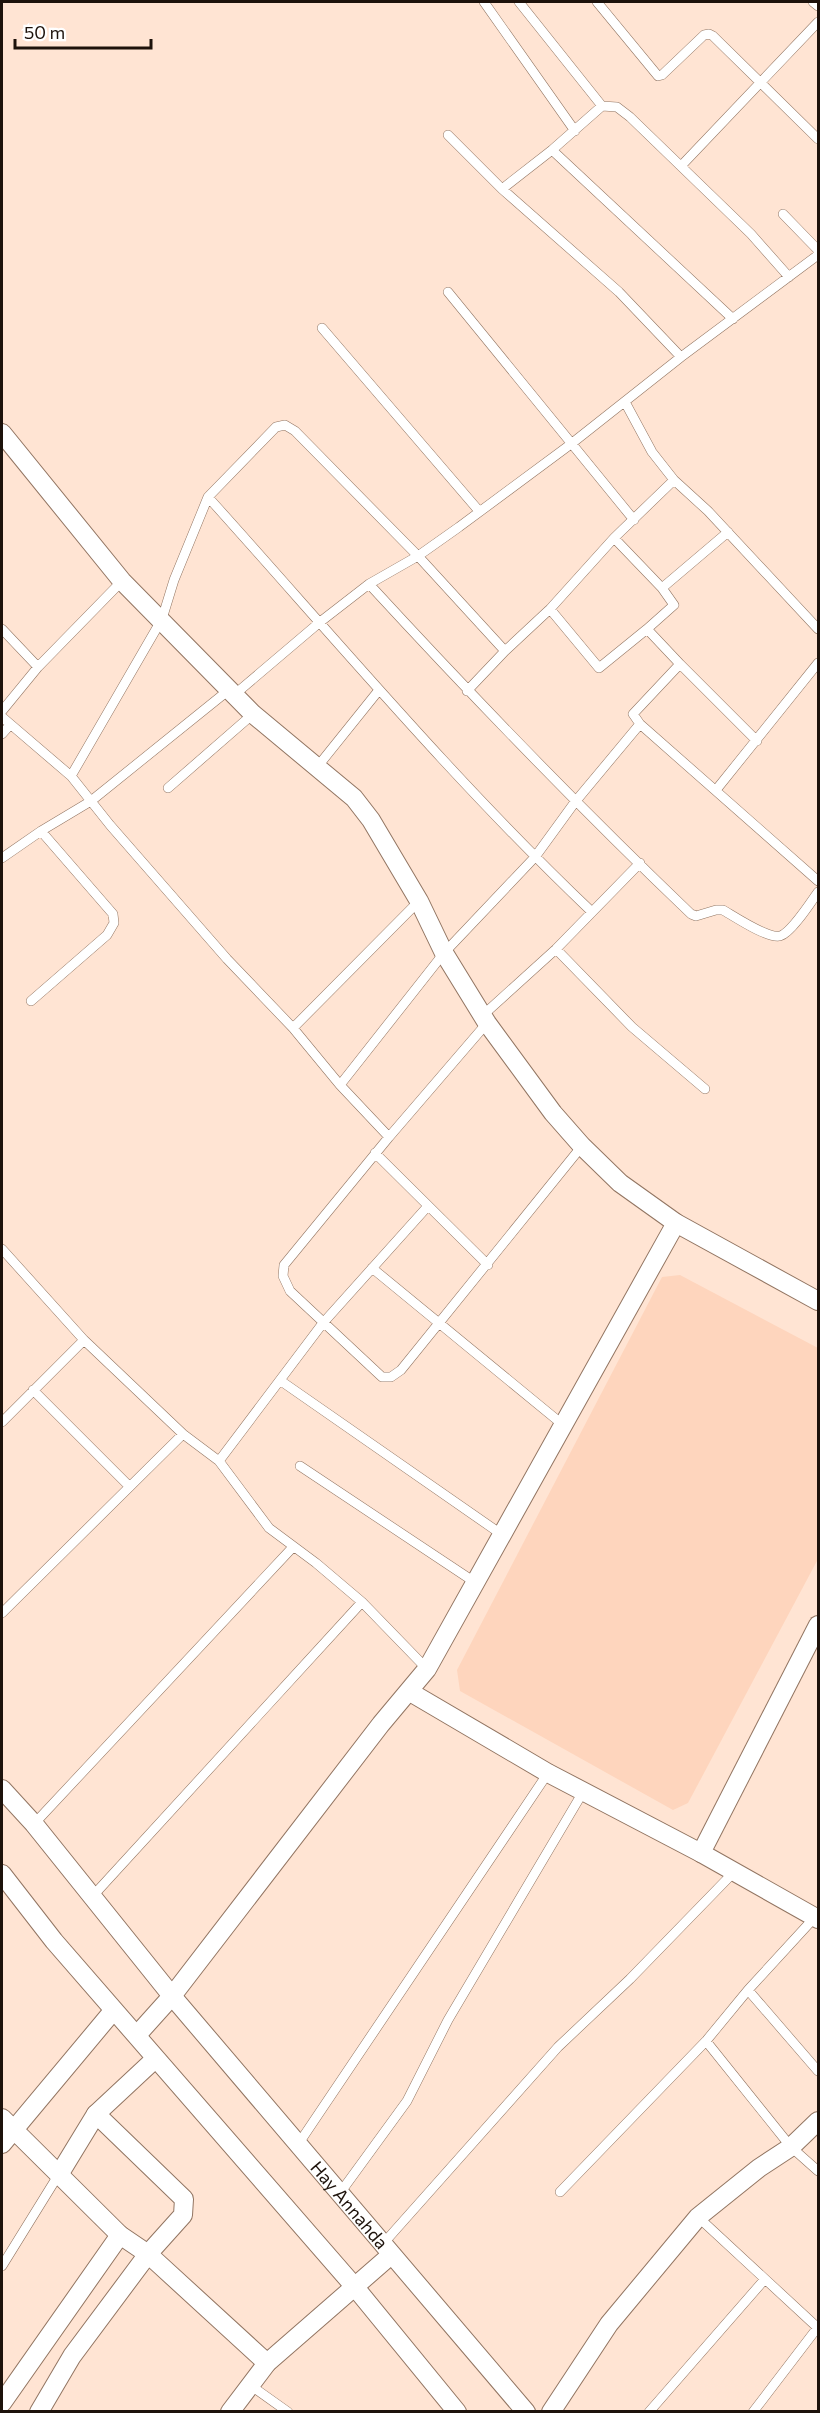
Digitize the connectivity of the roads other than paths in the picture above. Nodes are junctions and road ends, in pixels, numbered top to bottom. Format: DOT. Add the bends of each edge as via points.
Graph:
graph roads {
  1 [pos="484,2"];
  2 [pos="519,2"];
  3 [pos="597,2"];
  4 [pos="813,2"];
  5 [pos="819,6"];
  6 [pos="819,21"];
  7 [pos="760,82"];
  8 [pos="602,106"];
  9 [pos="574,131"];
  10 [pos="448,135"];
  11 [pos="819,139"];
  12 [pos="552,150"];
  13 [pos="681,166"];
  14 [pos="502,189"];
  15 [pos="783,214"];
  16 [pos="819,252"];
  17 [pos="789,277"];
  18 [pos="448,292"];
  19 [pos="733,319"];
  20 [pos="322,328"];
  21 [pos="681,357"];
  22 [pos="625,402"];
  23 [pos="2,434"];
  24 [pos="571,444"];
  25 [pos="674,480"];
  26 [pos="208,497"];
  27 [pos="479,511"];
  28 [pos="634,520"];
  29 [pos="728,532"];
  30 [pos="614,538"];
  31 [pos="418,556"];
  32 [pos="122,581"];
  33 [pos="369,584"];
  34 [pos="662,588"];
  35 [pos="550,609"];
  36 [pos="162,619"];
  37 [pos="320,621"];
  38 [pos="2,629"];
  39 [pos="647,629"];
  40 [pos="819,629"];
  41 [pos="505,651"];
  42 [pos="819,663"];
  43 [pos="680,664"];
  44 [pos="38,667"];
  45 [pos="379,690"];
  46 [pos="467,691"];
  47 [pos="232,692"];
  48 [pos="2,711"];
  49 [pos="253,714"];
  50 [pos="2,717"];
  51 [pos="640,724"];
  52 [pos="10,725"];
  53 [pos="2,734"];
  54 [pos="757,741"];
  55 [pos="318,766"];
  56 [pos="71,776"];
  57 [pos="168,788"];
  58 [pos="716,790"];
  59 [pos="92,801"];
  60 [pos="575,802"];
  61 [pos="41,831"];
  62 [pos="535,857"];
  63 [pos="2,858"];
  64 [pos="640,863"];
  65 [pos="819,881"];
  66 [pos="819,892"];
  67 [pos="419,901"];
  68 [pos="592,912"];
  69 [pos="556,950"];
  70 [pos="444,953"];
  71 [pos="31,1001"];
  72 [pos="485,1020"];
  73 [pos="293,1028"];
  74 [pos="340,1085"];
  75 [pos="705,1089"];
  76 [pos="388,1137"];
  77 [pos="582,1146"];
  78 [pos="375,1153"];
  79 [pos="428,1206"];
  80 [pos="676,1223"];
  81 [pos="2,1249"];
  82 [pos="488,1265"];
  83 [pos="372,1268"];
  84 [pos="819,1301"];
  85 [pos="439,1322"];
  86 [pos="323,1323"];
  87 [pos="84,1340"];
  88 [pos="281,1381"];
  89 [pos="33,1390"];
  90 [pos="2,1422"];
  91 [pos="562,1424"];
  92 [pos="183,1434"];
  93 [pos="219,1461"];
  94 [pos="300,1466"];
  95 [pos="129,1486"];
  96 [pos="501,1534"];
  97 [pos="293,1547"];
  98 [pos="476,1583"];
  99 [pos="362,1602"];
  100 [pos="2,1613"];
  101 [pos="819,1625"];
  102 [pos="427,1669"];
  103 [pos="410,1692"];
  104 [pos="548,1773"];
  105 [pos="2,1789"];
  106 [pos="583,1792"];
  107 [pos="34,1824"];
  108 [pos="701,1853"];
  109 [pos="734,1872"];
  110 [pos="2,1874"];
  111 [pos="8,1895"];
  112 [pos="92,1898"];
  113 [pos="817,1918"];
  114 [pos="748,1990"];
  115 [pos="172,1996"];
  116 [pos="113,2011"];
  117 [pos="137,2035"];
  118 [pos="706,2041"];
  119 [pos="154,2059"];
  120 [pos="819,2071"];
  121 [pos="96,2114"];
  122 [pos="819,2121"];
  123 [pos="8,2123"];
  124 [pos="2,2144"];
  125 [pos="299,2144"];
  126 [pos="791,2147"];
  127 [pos="819,2170"];
  128 [pos="60,2173"];
  129 [pos="560,2192"];
  130 [pos="340,2193"];
  131 [pos="698,2217"];
  132 [pos="120,2235"];
  133 [pos="387,2250"];
  134 [pos="148,2254"];
  135 [pos="2,2266"];
  136 [pos="765,2279"];
  137 [pos="354,2286"];
  138 [pos="818,2327"];
  139 [pos="267,2363"];
  140 [pos="250,2385"];
  141 [pos="2,2403"];
  142 [pos="39,2412"];
  143 [pos="230,2412"];
  144 [pos="288,2412"];
  145 [pos="457,2412"];
  146 [pos="526,2412"];
  147 [pos="551,2412"];
  148 [pos="649,2412"];
  149 [pos="753,2412"];
  1 -- 9 [label="lane"];
  2 -- 8 [label="lane"];
  3 -- 7 [label="lane" via="655,75 662,75 709,34"];
  4 -- 5 [label="lane"];
  6 -- 7 [label="lane"];
  7 -- 11 [label="lane"];
  7 -- 13 [label="lane"];
  8 -- 9 [label="lane"];
  8 -- 13 [label="lane" via="617,107"];
  9 -- 12 [label="lane"];
  10 -- 14 [label="lane"];
  12 -- 14 [label="lane"];
  12 -- 19 [label="lane"];
  13 -- 17 [label="lane"];
  14 -- 21 [label="lane" via="619,292"];
  15 -- 16 [label="lane"];
  16 -- 17 [label="lane"];
  17 -- 19 [label="lane"];
  18 -- 24 [label="lane"];
  19 -- 21 [label="lane"];
  20 -- 27 [label="lane"];
  21 -- 22 [label="lane"];
  22 -- 24 [label="lane"];
  22 -- 25 [label="lane" via="652,452"];
  23 -- 32 [label="street"];
  24 -- 27 [label="lane"];
  24 -- 28 [label="lane"];
  25 -- 28 [label="lane"];
  25 -- 29 [label="lane"];
  26 -- 31 [label="lane" via="276,427 285,425"];
  26 -- 36 [label="lane"];
  26 -- 37 [label="lane"];
  27 -- 31 [label="lane"];
  28 -- 30 [label="lane"];
  29 -- 34 [label="lane"];
  29 -- 40 [label="lane"];
  30 -- 34 [label="lane"];
  30 -- 35 [label="lane"];
  31 -- 33 [label="lane"];
  31 -- 41 [label="lane"];
  32 -- 36 [label="street"];
  32 -- 44 [label="lane"];
  33 -- 37 [label="lane"];
  33 -- 46 [label="lane"];
  34 -- 39 [label="lane" via="674,605"];
  35 -- 39 [label="lane" via="599,668"];
  35 -- 41 [label="lane"];
  36 -- 47 [label="street"];
  36 -- 56 [label="lane"];
  37 -- 45 [label="lane"];
  37 -- 47 [label="lane"];
  38 -- 44 [label="lane"];
  39 -- 43 [label="lane"];
  41 -- 46 [label="lane"];
  42 -- 54 [label="lane"];
  43 -- 51 [label="lane" via="633,714"];
  43 -- 54 [label="lane"];
  44 -- 48 [label="lane"];
  45 -- 55 [label="lane"];
  45 -- 62 [label="lane"];
  46 -- 60 [label="lane"];
  47 -- 49 [label="street"];
  47 -- 59 [label="lane"];
  49 -- 55 [label="street"];
  49 -- 57 [label="lane"];
  50 -- 52 [label="lane"];
  51 -- 58 [label="lane"];
  51 -- 60 [label="lane"];
  52 -- 53 [label="lane"];
  52 -- 56 [label="lane"];
  54 -- 58 [label="lane"];
  55 -- 67 [label="street" via="354,798 371,820"];
  56 -- 59 [label="lane"];
  58 -- 65 [label="lane"];
  59 -- 61 [label="lane"];
  59 -- 73 [label="lane" via="227,959"];
  60 -- 62 [label="lane"];
  60 -- 64 [label="lane"];
  61 -- 63 [label="lane"];
  61 -- 71 [label="lane" via="113,914 114,922 107,935"];
  62 -- 68 [label="lane"];
  62 -- 70 [label="lane"];
  64 -- 66 [label="lane" via="691,914 723,910 770,936 787,931"];
  64 -- 68 [label="lane"];
  67 -- 70 [label="street"];
  67 -- 73 [label="lane"];
  68 -- 69 [label="lane"];
  69 -- 72 [label="lane"];
  69 -- 75 [label="lane" via="632,1027"];
  70 -- 72 [label="street"];
  70 -- 74 [label="lane"];
  72 -- 76 [label="lane"];
  72 -- 77 [label="street"];
  73 -- 74 [label="lane"];
  74 -- 76 [label="lane"];
  76 -- 78 [label="lane"];
  77 -- 80 [label="street" via="620,1183"];
  77 -- 82 [label="lane"];
  78 -- 79 [label="lane"];
  78 -- 86 [label="lane" via="284,1265 283,1276 290,1291"];
  79 -- 82 [label="lane"];
  79 -- 83 [label="lane"];
  80 -- 84 [label="street"];
  80 -- 91 [label="street"];
  81 -- 87 [label="lane"];
  82 -- 85 [label="lane"];
  83 -- 85 [label="lane"];
  83 -- 86 [label="lane"];
  85 -- 86 [label="lane" via="391,1377 382,1377"];
  85 -- 91 [label="lane"];
  86 -- 88 [label="lane"];
  87 -- 89 [label="lane"];
  87 -- 92 [label="lane"];
  88 -- 93 [label="lane"];
  88 -- 96 [label="lane"];
  89 -- 90 [label="lane"];
  89 -- 95 [label="lane"];
  91 -- 96 [label="street"];
  92 -- 93 [label="lane"];
  92 -- 95 [label="lane"];
  93 -- 97 [label="lane" via="269,1528"];
  94 -- 98 [label="lane"];
  95 -- 100 [label="lane"];
  96 -- 98 [label="street"];
  97 -- 99 [label="lane"];
  97 -- 107 [label="lane"];
  98 -- 102 [label="street"];
  99 -- 102 [label="lane"];
  99 -- 112 [label="lane"];
  101 -- 108 [label="street"];
  102 -- 103 [label="street"];
  103 -- 104 [label="street"];
  103 -- 115 [label="street" via="381,1724"];
  104 -- 106 [label="street"];
  104 -- 125 [label="lane"];
  105 -- 107 [label="street, Hay Annahda"];
  106 -- 108 [label="street"];
  106 -- 130 [label="lane" via="448,2020 407,2101"];
  107 -- 112 [label="street, Hay Annahda"];
  108 -- 109 [label="street"];
  109 -- 113 [label="street"];
  109 -- 133 [label="lane" via="558,2047"];
  110 -- 111 [label="street"];
  111 -- 116 [label="street" via="54,1941"];
  112 -- 115 [label="street, Hay Annahda"];
  113 -- 114 [label="lane"];
  114 -- 118 [label="lane"];
  114 -- 120 [label="lane"];
  115 -- 117 [label="street"];
  115 -- 125 [label="street, Hay Annahda"];
  116 -- 117 [label="street"];
  116 -- 123 [label="street"];
  117 -- 119 [label="street"];
  118 -- 126 [label="lane"];
  118 -- 129 [label="lane"];
  119 -- 121 [label="street"];
  119 -- 137 [label="street"];
  121 -- 128 [label="street"];
  121 -- 134 [label="street" via="184,2199 183,2215"];
  122 -- 126 [label="street"];
  123 -- 124 [label="street"];
  123 -- 128 [label="street"];
  125 -- 130 [label="street, Hay Annahda"];
  126 -- 127 [label="lane"];
  126 -- 131 [label="street"];
  128 -- 132 [label="street"];
  128 -- 135 [label="lane"];
  130 -- 133 [label="street, Hay Annahda"];
  131 -- 136 [label="lane"];
  131 -- 147 [label="street" via="609,2324"];
  132 -- 134 [label="street"];
  132 -- 141 [label="street"];
  133 -- 137 [label="street"];
  133 -- 146 [label="street, Hay Annahda"];
  134 -- 139 [label="street"];
  134 -- 142 [label="street" via="72,2356"];
  136 -- 138 [label="lane"];
  136 -- 148 [label="lane"];
  137 -- 139 [label="street"];
  137 -- 145 [label="street"];
  138 -- 149 [label="lane"];
  139 -- 140 [label="street"];
  140 -- 143 [label="street"];
  140 -- 144 [label="lane"];
}
